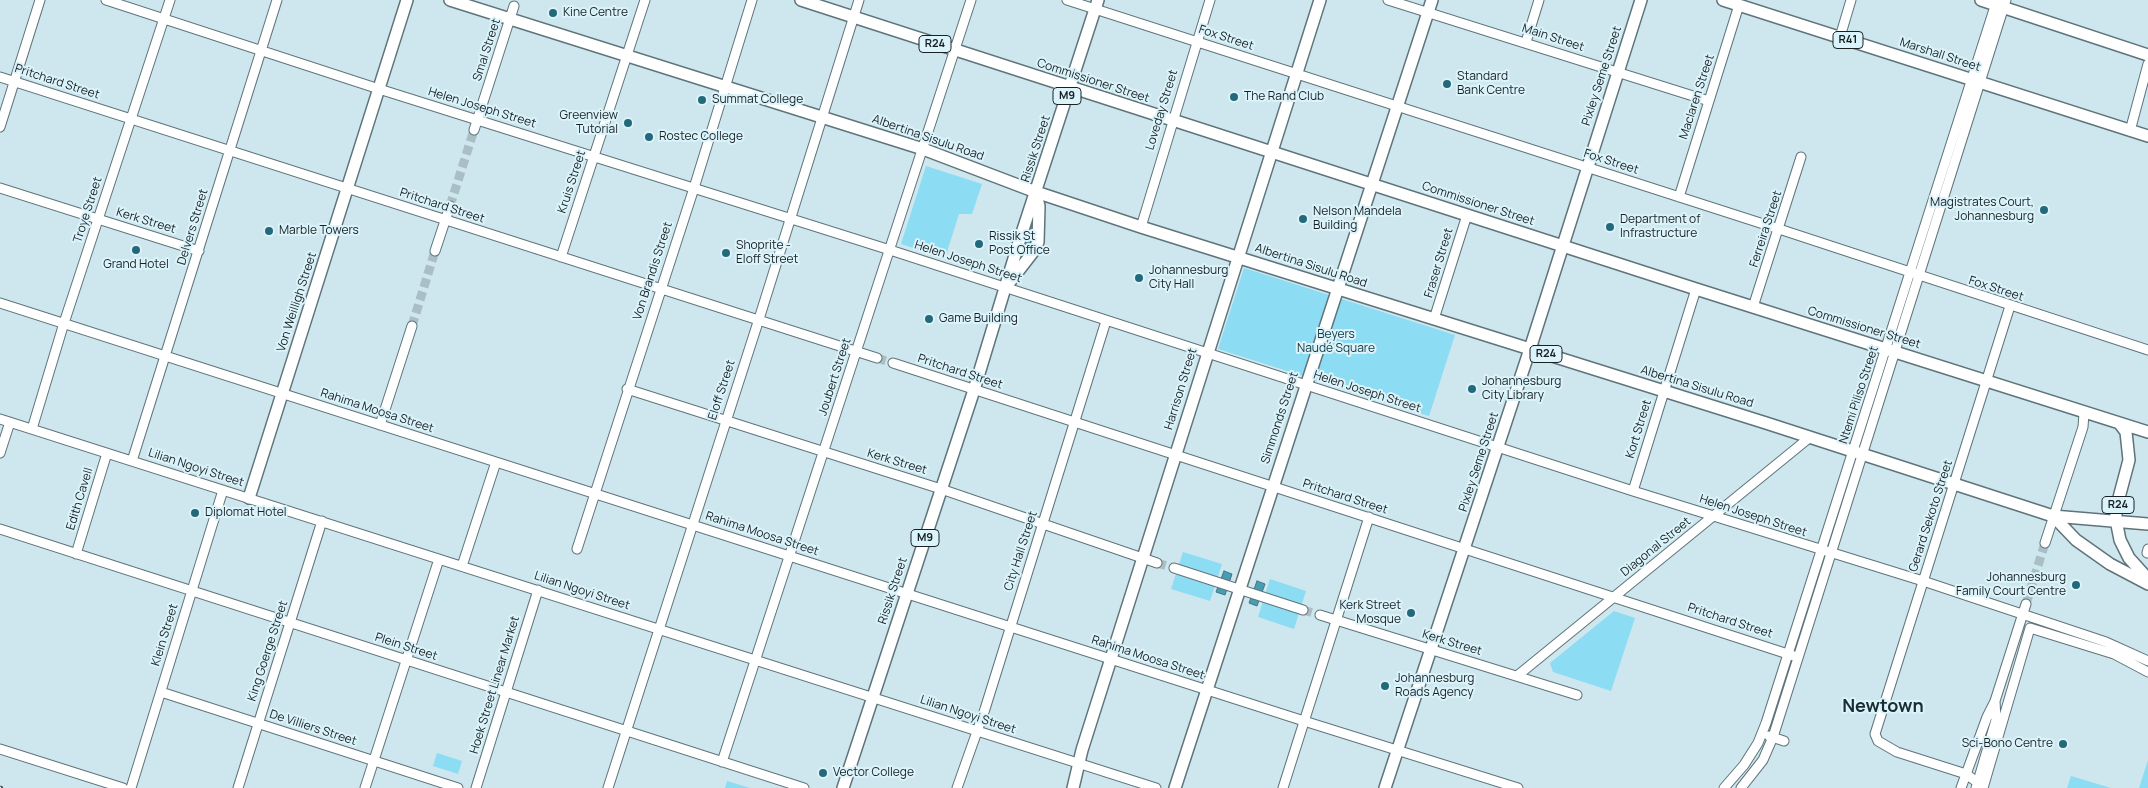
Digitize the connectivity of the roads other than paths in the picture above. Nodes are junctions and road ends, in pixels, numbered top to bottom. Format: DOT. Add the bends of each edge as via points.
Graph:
graph roads {
  1 [pos="40,0"];
  2 [pos="106,0"];
  3 [pos="170,0"];
  4 [pos="277,0"];
  5 [pos="407,0"];
  6 [pos="450,0"];
  7 [pos="645,0"];
  8 [pos="752,0"];
  9 [pos="801,0"];
  10 [pos="860,0"];
  11 [pos="970,0"];
  12 [pos="1067,0"];
  13 [pos="1210,0"];
  14 [pos="1320,0"];
  15 [pos="1388,0"];
  16 [pos="1432,0"];
  17 [pos="1540,0"];
  18 [pos="1641,0"];
  19 [pos="1723,0"];
  20 [pos="1851,0"];
  21 [pos="1981,0"];
  22 [pos="2001,3"];
  23 [pos="1097,5"];
  24 [pos="1739,5"];
  25 [pos="514,6"];
  26 [pos="1428,12"];
  27 [pos="854,18"];
  28 [pos="164,19"];
  29 [pos="509,20"];
  30 [pos="1840,37"];
  31 [pos="1196,42"];
  32 [pos="1526,42"];
  33 [pos="955,50"];
  34 [pos="262,51"];
  35 [pos="2148,55"];
  36 [pos="626,56"];
  37 [pos="2148,64"];
  38 [pos="1618,73"];
  39 [pos="1297,74"];
  40 [pos="0,77"];
  41 [pos="1976,81"];
  42 [pos="14,82"];
  43 [pos="725,87"];
  44 [pos="1070,87"];
  45 [pos="379,89"];
  46 [pos="1709,101"];
  47 [pos="1397,107"];
  48 [pos="822,116"];
  49 [pos="131,119"];
  50 [pos="478,120"];
  51 [pos="1172,121"];
  52 [pos="0,126"];
  53 [pos="474,130"];
  54 [pos="2130,131"];
  55 [pos="2148,136"];
  56 [pos="923,149"];
  57 [pos="230,151"];
  58 [pos="1272,152"];
  59 [pos="594,156"];
  60 [pos="1801,157"];
  61 [pos="1587,168"];
  62 [pos="1372,184"];
  63 [pos="0,188"];
  64 [pos="694,188"];
  65 [pos="347,189"];
  66 [pos="1036,192"];
  67 [pos="1679,197"];
  68 [pos="450,206"];
  69 [pos="1467,214"];
  70 [pos="790,218"];
  71 [pos="98,219"];
  72 [pos="445,220"];
  73 [pos="1141,227"];
  74 [pos="1779,229"];
  75 [pos="1563,245"];
  76 [pos="890,250"];
  77 [pos="199,251"];
  78 [pos="435,251"];
  79 [pos="1237,256"];
  80 [pos="561,257"];
  81 [pos="1915,275"];
  82 [pos="660,288"];
  83 [pos="1006,288"];
  84 [pos="1337,288"];
  85 [pos="1696,289"];
  86 [pos="0,303"];
  87 [pos="2010,306"];
  88 [pos="1753,307"];
  89 [pos="759,319"];
  90 [pos="1434,319"];
  91 [pos="1106,321"];
  92 [pos="64,323"];
  93 [pos="412,326"];
  94 [pos="1530,349"];
  95 [pos="2148,350"];
  96 [pos="1890,351"];
  97 [pos="856,352"];
  98 [pos="1206,354"];
  99 [pos="165,356"];
  100 [pos="877,358"];
  101 [pos="893,363"];
  102 [pos="1987,380"];
  103 [pos="1305,385"];
  104 [pos="627,390"];
  105 [pos="974,390"];
  106 [pos="1664,391"];
  107 [pos="282,393"];
  108 [pos="2084,413"];
  109 [pos="0,419"];
  110 [pos="725,421"];
  111 [pos="10,422"];
  112 [pos="1074,422"];
  113 [pos="2120,424"];
  114 [pos="380,425"];
  115 [pos="32,429"];
  116 [pos="2148,432"];
  117 [pos="1809,438"];
  118 [pos="1498,447"];
  119 [pos="824,452"];
  120 [pos="0,453"];
  121 [pos="107,453"];
  122 [pos="1858,453"];
  123 [pos="1175,455"];
  124 [pos="132,461"];
  125 [pos="496,462"];
  126 [pos="1954,483"];
  127 [pos="1272,487"];
  128 [pos="941,489"];
  129 [pos="223,490"];
  130 [pos="1633,491"];
  131 [pos="594,493"];
  132 [pos="249,498"];
  133 [pos="1714,516"];
  134 [pos="2053,516"];
  135 [pos="1369,518"];
  136 [pos="2116,520"];
  137 [pos="322,521"];
  138 [pos="2148,524"];
  139 [pos="692,525"];
  140 [pos="1042,525"];
  141 [pos="0,529"];
  142 [pos="2045,543"];
  143 [pos="1465,548"];
  144 [pos="577,550"];
  145 [pos="1825,552"];
  146 [pos="76,554"];
  147 [pos="789,556"];
  148 [pos="1142,558"];
  149 [pos="439,559"];
  150 [pos="1157,563"];
  151 [pos="462,566"];
  152 [pos="1174,568"];
  153 [pos="2148,579"];
  154 [pos="1923,581"];
  155 [pos="2148,584"];
  156 [pos="1240,588"];
  157 [pos="538,590"];
  158 [pos="192,591"];
  159 [pos="906,594"];
  160 [pos="1614,596"];
  161 [pos="2026,604"];
  162 [pos="1303,610"];
  163 [pos="1320,615"];
  164 [pos="2023,615"];
  165 [pos="1337,621"];
  166 [pos="290,623"];
  167 [pos="1010,627"];
  168 [pos="658,629"];
  169 [pos="1432,650"];
  170 [pos="1793,655"];
  171 [pos="1110,659"];
  172 [pos="407,660"];
  173 [pos="755,660"];
  174 [pos="2148,661"];
  175 [pos="2148,672"];
  176 [pos="1518,676"];
  177 [pos="1207,690"];
  178 [pos="161,692"];
  179 [pos="506,692"];
  180 [pos="1577,694"];
  181 [pos="873,698"];
  182 [pos="1996,701"];
  183 [pos="1304,721"];
  184 [pos="258,723"];
  185 [pos="626,731"];
  186 [pos="977,731"];
  187 [pos="1762,733"];
  188 [pos="1773,737"];
  189 [pos="1784,741"];
  190 [pos="0,749"];
  191 [pos="1397,750"];
  192 [pos="374,760"];
  193 [pos="722,762"];
  194 [pos="1079,763"];
  195 [pos="1966,774"];
  196 [pos="1979,786"];
  197 [pos="123,788"];
  198 [pos="130,788"];
  199 [pos="238,788"];
  200 [pos="365,788"];
  201 [pos="458,788"];
  202 [pos="476,788"];
  203 [pos="608,788"];
  204 [pos="804,788"];
  205 [pos="842,788"];
  206 [pos="956,788"];
  207 [pos="1074,788"];
  208 [pos="1156,788"];
  209 [pos="1175,788"];
  210 [pos="1283,788"];
  211 [pos="1385,788"];
  212 [pos="1518,788"];
  213 [pos="1724,788"];
  214 [pos="1741,788"];
  215 [pos="1961,788"];
  1 -- 42 [label="street"];
  2 -- 28 [label="street, Helen Joseph Street"];
  3 -- 28 [label="street, Troye Street"];
  4 -- 34 [label="street, Delvers Street"];
  5 -- 45 [label="main road, Von Weilligh Street"];
  6 -- 29 [label="main road, Albertina Sisulu Road / R24"];
  7 -- 36 [label="street, Kruis Street"];
  8 -- 43 [label="street, Von Brandis Street"];
  9 -- 27 [label="main road, Commissioner Street / R24"];
  10 -- 27 [label="street, Eloff Street"];
  11 -- 33 [label="street, Joubert Street"];
  12 -- 23 [label="street, Fox Street"];
  13 -- 31 [label="street, Loveday Street"];
  14 -- 39 [label="main road, Harrison Street"];
  15 -- 26 [label="street, Main Street"];
  16 -- 26 [label="main road, Simmonds Street"];
  17 -- 32 [label="street"];
  18 -- 38 [label="main road, Pixley Seme Street"];
  19 -- 24 [label="main road, Marshall Street / R41"];
  20 -- 30 [label="street"];
  21 -- 22 [label="main road"];
  22 -- 35 [label="main road"];
  22 -- 41 [label="street, Ntemi Piliso Street"];
  23 -- 31 [label="street, Fox Street"];
  23 -- 44 [label="main road, Rissik Street / M9"];
  24 -- 30 [label="main road, Marshall Street / R41"];
  24 -- 46 [label="street, Maclaren Street"];
  25 -- 29 [label="street, Smal Street"];
  26 -- 32 [label="street, Main Street"];
  26 -- 47 [label="main road, Simmonds Street"];
  27 -- 33 [label="main road, Commissioner Street / R24"];
  27 -- 48 [label="street, Eloff Street"];
  28 -- 34 [label="street, Helen Joseph Street"];
  28 -- 49 [label="street, Troye Street"];
  29 -- 36 [label="main road, Albertina Sisulu Road / R24"];
  29 -- 50 [label="street, Smal Street"];
  30 -- 41 [label="main road, Marshall Street / R41"];
  31 -- 39 [label="street, Fox Street"];
  31 -- 51 [label="street, Loveday Street"];
  32 -- 38 [label="street, Main Street"];
  33 -- 44 [label="main road, Commissioner Street / R24"];
  33 -- 56 [label="street, Joubert Street"];
  34 -- 45 [label="street, Helen Joseph Street"];
  34 -- 57 [label="street, Delvers Street"];
  36 -- 43 [label="main road, Albertina Sisulu Road / R24"];
  36 -- 59 [label="street, Kruis Street"];
  37 -- 54 [label="street"];
  38 -- 46 [label="street, Main Street"];
  38 -- 61 [label="main road, Pixley Seme Street"];
  39 -- 47 [label="street, Fox Street"];
  39 -- 58 [label="main road, Harrison Street"];
  40 -- 42 [label="street, Pritchard Street"];
  41 -- 54 [label="main road, Marshall Street / R41"];
  41 -- 81 [label="street, Ntemi Piliso Street"];
  42 -- 49 [label="street, Pritchard Street"];
  42 -- 52 [label="street"];
  43 -- 48 [label="main road, Albertina Sisulu Road / R24"];
  43 -- 64 [label="street, Von Brandis Street"];
  44 -- 51 [label="main road, Commissioner Street / R24"];
  44 -- 66 [label="main road, Rissik Street / M9"];
  45 -- 50 [label="street, Helen Joseph Street"];
  45 -- 65 [label="main road, Von Weilligh Street"];
  46 -- 67 [label="street, Maclaren Street"];
  47 -- 61 [label="street, Fox Street"];
  47 -- 62 [label="main road, Simmonds Street"];
  48 -- 56 [label="main road, Albertina Sisulu Road / R24"];
  48 -- 70 [label="street, Eloff Street"];
  49 -- 57 [label="street, Pritchard Street"];
  49 -- 71 [label="street, Troye Street"];
  50 -- 53 [label="street, Smal Street"];
  50 -- 59 [label="street, Helen Joseph Street"];
  51 -- 58 [label="main road, Commissioner Street / R24"];
  51 -- 73 [label="street, Loveday Street"];
  54 -- 55 [label="main road, Marshall Street / R41"];
  56 -- 66 [label="main road, Albertina Sisulu Road / R24"];
  56 -- 76 [label="street, Joubert Street"];
  57 -- 65 [label="street, Pritchard Street"];
  57 -- 77 [label="street, Delvers Street"];
  58 -- 62 [label="main road, Commissioner Street / R24"];
  58 -- 79 [label="main road, Harrison Street"];
  59 -- 64 [label="street, Helen Joseph Street"];
  59 -- 80 [label="street, Kruis Street"];
  60 -- 74 [label="street, Ferreira Street"];
  61 -- 67 [label="street, Fox Street"];
  61 -- 75 [label="main road, Pixley Seme Street"];
  62 -- 69 [label="main road, Commissioner Street / R24"];
  62 -- 84 [label="main road, Simmonds Street"];
  63 -- 71 [label="street, Kerk Street"];
  64 -- 70 [label="street, Helen Joseph Street"];
  64 -- 82 [label="street, Von Brandis Street"];
  65 -- 72 [label="street, Pritchard Street"];
  65 -- 107 [label="main road, Von Weilligh Street"];
  66 -- 73 [label="main road, Albertina Sisulu Road / R24"];
  66 -- 83 [label="main road, Rissik Street / M9"];
  66 -- 83 [label="main road, Rissik Street / M9" via="1038,242"];
  67 -- 74 [label="street, Fox Street"];
  68 -- 72 [label="street"];
  69 -- 75 [label="main road, Commissioner Street / R24"];
  69 -- 90 [label="street, Fraser Street"];
  70 -- 76 [label="street, Helen Joseph Street"];
  70 -- 89 [label="street, Eloff Street"];
  71 -- 77 [label="street, Kerk Street"];
  71 -- 92 [label="street, Troye Street"];
  72 -- 78 [label="street"];
  72 -- 80 [label="street, Pritchard Street"];
  73 -- 79 [label="main road, Albertina Sisulu Road / R24"];
  74 -- 81 [label="street, Fox Street"];
  74 -- 88 [label="street, Ferreira Street"];
  75 -- 85 [label="main road, Commissioner Street / R24"];
  75 -- 94 [label="main road, Pixley Seme Street"];
  76 -- 83 [label="street, Helen Joseph Street"];
  76 -- 97 [label="street, Joubert Street"];
  77 -- 99 [label="street, Delvers Street"];
  79 -- 84 [label="main road, Albertina Sisulu Road / R24"];
  79 -- 98 [label="main road, Harrison Street"];
  80 -- 82 [label="street, Pritchard Street"];
  81 -- 87 [label="street, Fox Street"];
  81 -- 96 [label="street, Ntemi Piliso Street"];
  82 -- 89 [label="street, Pritchard Street"];
  82 -- 104 [label="street, Von Brandis Street"];
  83 -- 91 [label="street, Helen Joseph Street"];
  83 -- 105 [label="main road, Rissik Street / M9"];
  84 -- 90 [label="main road, Albertina Sisulu Road / R24"];
  84 -- 103 [label="main road, Simmonds Street"];
  85 -- 88 [label="main road, Commissioner Street / R24"];
  85 -- 106 [label="street, Kort Street"];
  86 -- 92 [label="street, Rahima Moosa Street"];
  87 -- 95 [label="street, Fox Street"];
  87 -- 102 [label="street, Gerard Sekoto Street"];
  88 -- 96 [label="main road, Commissioner Street / R24"];
  89 -- 97 [label="street, Pritchard Street"];
  89 -- 110 [label="street, Eloff Street"];
  90 -- 94 [label="main road, Albertina Sisulu Road / R24"];
  91 -- 98 [label="street, Helen Joseph Street"];
  91 -- 112 [label="street, City Hall Street"];
  92 -- 99 [label="street, Rahima Moosa Street"];
  92 -- 115 [label="street, Troye Street"];
  93 -- 114 [label="street"];
  94 -- 106 [label="main road, Albertina Sisulu Road / R24"];
  94 -- 118 [label="main road, Pixley Seme Street"];
  96 -- 102 [label="main road, Commissioner Street / R24"];
  96 -- 122 [label="street, Ntemi Piliso Street"];
  97 -- 100 [label="street, Pritchard Street"];
  97 -- 119 [label="street, Joubert Street"];
  98 -- 103 [label="street, Helen Joseph Street"];
  98 -- 123 [label="main road, Harrison Street"];
  99 -- 107 [label="street, Rahima Moosa Street"];
  99 -- 124 [label="street, Delvers Street"];
  101 -- 105 [label="street, Pritchard Street"];
  102 -- 108 [label="main road, Commissioner Street / R24"];
  102 -- 126 [label="street, Gerard Sekoto Street"];
  103 -- 118 [label="street, Helen Joseph Street"];
  103 -- 127 [label="main road, Simmonds Street"];
  104 -- 110 [label="street, Kerk Street"];
  104 -- 131 [label="street, Von Brandis Street"];
  105 -- 112 [label="street, Pritchard Street"];
  105 -- 128 [label="main road, Rissik Street / M9"];
  106 -- 117 [label="main road, Albertina Sisulu Road / R24"];
  106 -- 130 [label="street, Kort Street"];
  107 -- 114 [label="street, Rahima Moosa Street"];
  107 -- 132 [label="main road, Von Weilligh Street"];
  108 -- 113 [label="main road, Commissioner Street / R24"];
  108 -- 134 [label="street" via="2055,500"];
  109 -- 111 [label="street, Lilian Ngoyi Street"];
  110 -- 119 [label="street, Kerk Street"];
  110 -- 139 [label="street, Eloff Street"];
  111 -- 115 [label="street, Lilian Ngoyi Street"];
  111 -- 120 [label="street"];
  112 -- 123 [label="street, Pritchard Street"];
  112 -- 140 [label="street, City Hall Street"];
  113 -- 116 [label="main road, Commissioner Street"];
  113 -- 136 [label="main road, R24" via="2126,432 2129,460"];
  114 -- 125 [label="street, Rahima Moosa Street"];
  115 -- 121 [label="street, Lilian Ngoyi Street"];
  117 -- 122 [label="main road, Albertina Sisulu Road / R24"];
  117 -- 133 [label="street, Diagonal Street"];
  118 -- 130 [label="street, Helen Joseph Street"];
  118 -- 143 [label="main road, Pixley Seme Street"];
  119 -- 128 [label="street, Kerk Street"];
  119 -- 147 [label="street, Joubert Street"];
  121 -- 124 [label="street, Lilian Ngoyi Street"];
  121 -- 146 [label="street, Edith Cavell"];
  122 -- 126 [label="main road, Albertina Sisulu Road / R24"];
  122 -- 145 [label="street, Ntemi Piliso Street"];
  123 -- 127 [label="street, Pritchard Street"];
  123 -- 148 [label="main road, Harrison Street"];
  124 -- 129 [label="street, Lilian Ngoyi Street"];
  125 -- 131 [label="street, Rahima Moosa Street"];
  125 -- 151 [label="street"];
  126 -- 134 [label="main road, Albertina Sisulu Road / R24"];
  126 -- 154 [label="street, Gerard Sekoto Street"];
  127 -- 135 [label="street, Pritchard Street"];
  127 -- 156 [label="main road, Simmonds Street"];
  128 -- 140 [label="street, Kerk Street"];
  128 -- 159 [label="main road, Rissik Street / M9"];
  129 -- 132 [label="street, Lilian Ngoyi Street"];
  129 -- 158 [label="street, Klein Street"];
  130 -- 133 [label="street, Helen Joseph Street"];
  131 -- 139 [label="street, Rahima Moosa Street"];
  131 -- 144 [label="street, Von Brandis Street"];
  132 -- 137 [label="street, Lilian Ngoyi Street"];
  133 -- 145 [label="street, Helen Joseph Street"];
  133 -- 160 [label="street, Diagonal Street"];
  134 -- 136 [label="main road"];
  134 -- 142 [label="street"];
  134 -- 155 [label="main road, Albertina Sisulu Road / R24" via="2076,540 2110,564"];
  135 -- 143 [label="street, Pritchard Street"];
  135 -- 165 [label="street"];
  136 -- 138 [label="main road"];
  136 -- 153 [label="main road, R24" via="2128,558"];
  137 -- 149 [label="street, Lilian Ngoyi Street"];
  137 -- 166 [label="street, King Goerge Street"];
  139 -- 147 [label="street, Rahima Moosa Street"];
  139 -- 168 [label="street, Eloff Street"];
  140 -- 148 [label="street, Kerk Street"];
  140 -- 167 [label="street, City Hall Street"];
  141 -- 146 [label="street, Plein Street"];
  143 -- 160 [label="street, Pritchard Street"];
  143 -- 169 [label="main road, Pixley Seme Street"];
  145 -- 154 [label="street, Helen Joseph Street"];
  145 -- 170 [label="street, Ntemi Piliso Street"];
  146 -- 158 [label="street, Plein Street"];
  147 -- 159 [label="street, Rahima Moosa Street"];
  147 -- 173 [label="street, Joubert Street"];
  148 -- 150 [label="street, Kerk Street"];
  148 -- 171 [label="main road, Harrison Street"];
  149 -- 151 [label="street, Lilian Ngoyi Street"];
  149 -- 172 [label="street"];
  151 -- 157 [label="street, Lilian Ngoyi Street"];
  152 -- 156 [label="street"];
  154 -- 164 [label="street, Helen Joseph Street"];
  154 -- 195 [label="street, Gerard Sekoto Street" via="1875,734 1878,741 1897,752"];
  156 -- 162 [label="street"];
  156 -- 177 [label="main road, Simmonds Street"];
  157 -- 168 [label="street, Lilian Ngoyi Street"];
  157 -- 179 [label="street, Hoek Street Linear Market"];
  158 -- 166 [label="street, Plein Street"];
  158 -- 178 [label="street, Klein Street"];
  159 -- 167 [label="street, Rahima Moosa Street"];
  159 -- 181 [label="main road, Rissik Street / M9"];
  160 -- 170 [label="street, Pritchard Street"];
  160 -- 176 [label="street, Diagonal Street"];
  161 -- 164 [label="street"];
  163 -- 165 [label="street, Kerk Street"];
  164 -- 174 [label="street, Helen Joseph Street" via="2106,642"];
  164 -- 182 [label="street"];
  165 -- 169 [label="street, Kerk Street"];
  165 -- 183 [label="street"];
  166 -- 172 [label="street, Plein Street"];
  166 -- 184 [label="street, King Goerge Street"];
  167 -- 171 [label="street, Rahima Moosa Street"];
  167 -- 186 [label="street, City Hall Street"];
  168 -- 173 [label="street, Lilian Ngoyi Street"];
  168 -- 185 [label="street, Eloff Street"];
  169 -- 176 [label="street, Kerk Street"];
  169 -- 191 [label="main road, Pixley Seme Street"];
  170 -- 187 [label="street, Ntemi Piliso Street"];
  170 -- 188 [label="street, Ntemi Piliso Street"];
  171 -- 177 [label="street, Rahima Moosa Street"];
  171 -- 194 [label="main road, Harrison Street"];
  172 -- 179 [label="street, Plein Street"];
  172 -- 192 [label="street"];
  173 -- 181 [label="street, Lilian Ngoyi Street"];
  173 -- 193 [label="street, Joubert Street"];
  175 -- 196 [label="street" via="2114,654 2030,628"];
  176 -- 180 [label="street, Kerk Street"];
  177 -- 183 [label="street, Rahima Moosa Street"];
  177 -- 209 [label="main road, Simmonds Street"];
  178 -- 184 [label="street, De Villiers Street"];
  178 -- 198 [label="street, Klein Street"];
  179 -- 185 [label="street, Plein Street"];
  179 -- 202 [label="street, Hoek Street Linear Market"];
  181 -- 186 [label="street, Lilian Ngoyi Street"];
  181 -- 205 [label="main road, Rissik Street / M9"];
  182 -- 195 [label="street"];
  182 -- 196 [label="street" via="1996,720"];
  183 -- 191 [label="street, Rahima Moosa Street"];
  183 -- 210 [label="street"];
  184 -- 192 [label="street, De Villiers Street"];
  184 -- 199 [label="street, King Goerge Street"];
  185 -- 193 [label="street, Plein Street"];
  185 -- 203 [label="street, Eloff Street"];
  186 -- 194 [label="street, Lilian Ngoyi Street"];
  186 -- 206 [label="street, City Hall Street"];
  187 -- 188 [label="street"];
  187 -- 213 [label="street, Ntemi Piliso Street" via="1744,765"];
  188 -- 189 [label="street"];
  188 -- 214 [label="street, Ntemi Piliso Street" via="1760,765"];
  190 -- 197 [label="street"];
  191 -- 211 [label="main road, Pixley Seme Street"];
  191 -- 212 [label="street, Rahima Moosa Street"];
  192 -- 200 [label="street"];
  192 -- 201 [label="street, De Villiers Street"];
  193 -- 204 [label="street, Plein Street"];
  194 -- 207 [label="main road, Harrison Street"];
  194 -- 208 [label="street, Lilian Ngoyi Street"];
  195 -- 196 [label="street"];
  195 -- 215 [label="street"];
}
